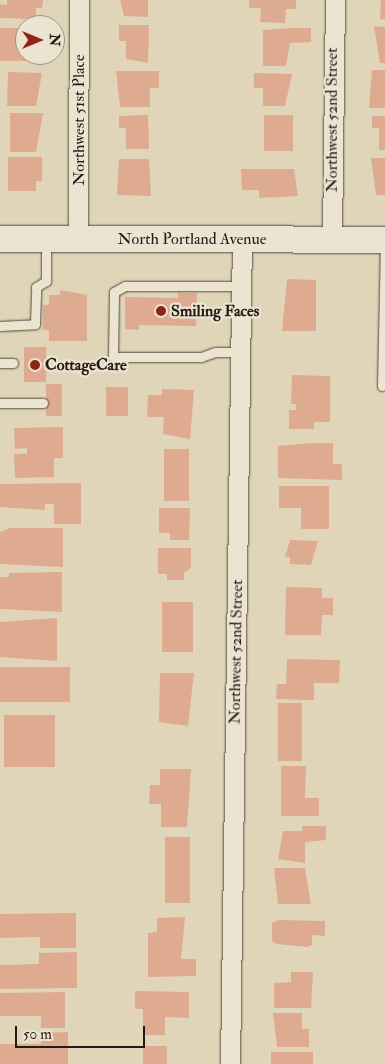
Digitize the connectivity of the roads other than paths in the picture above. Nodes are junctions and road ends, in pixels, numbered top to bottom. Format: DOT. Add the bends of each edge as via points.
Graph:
graph roads {
  1 [pos="79,0"];
  2 [pos="336,0"];
  3 [pos="0,239"];
  4 [pos="46,239"];
  5 [pos="78,239"];
  6 [pos="242,240"];
  7 [pos="332,240"];
  8 [pos="385,240"];
  9 [pos="385,245"];
  10 [pos="241,286"];
  11 [pos="384,303"];
  12 [pos="0,326"];
  13 [pos="240,352"];
  14 [pos="0,363"];
  15 [pos="13,363"];
  16 [pos="384,370"];
  17 [pos="382,386"];
  18 [pos="0,403"];
  19 [pos="43,403"];
  20 [pos="230,1064"];
  1 -- 5 [label="street, Northwest 51st Place"];
  2 -- 7 [label="street, Northwest 52nd Street"];
  3 -- 4 [label="main road, North Portland Avenue"];
  4 -- 5 [label="main road, North Portland Avenue"];
  4 -- 12 [label="lane" via="46,281 36,287 35,324"];
  5 -- 6 [label="main road, North Portland Avenue"];
  6 -- 7 [label="main road, North Portland Avenue"];
  6 -- 10 [label="street, Northwest 52nd Street"];
  7 -- 8 [label="main road, North Portland Avenue"];
  9 -- 11 [label="lane"];
  10 -- 13 [label="street, Northwest 52nd Street"];
  10 -- 13 [label="lane" via="125,286 114,292 113,357 201,357 215,352"];
  11 -- 16 [label="lane"];
  13 -- 20 [label="street, Northwest 52nd Street"];
  14 -- 15 [label="lane"];
  16 -- 17 [label="lane"];
  18 -- 19 [label="lane"];
}
